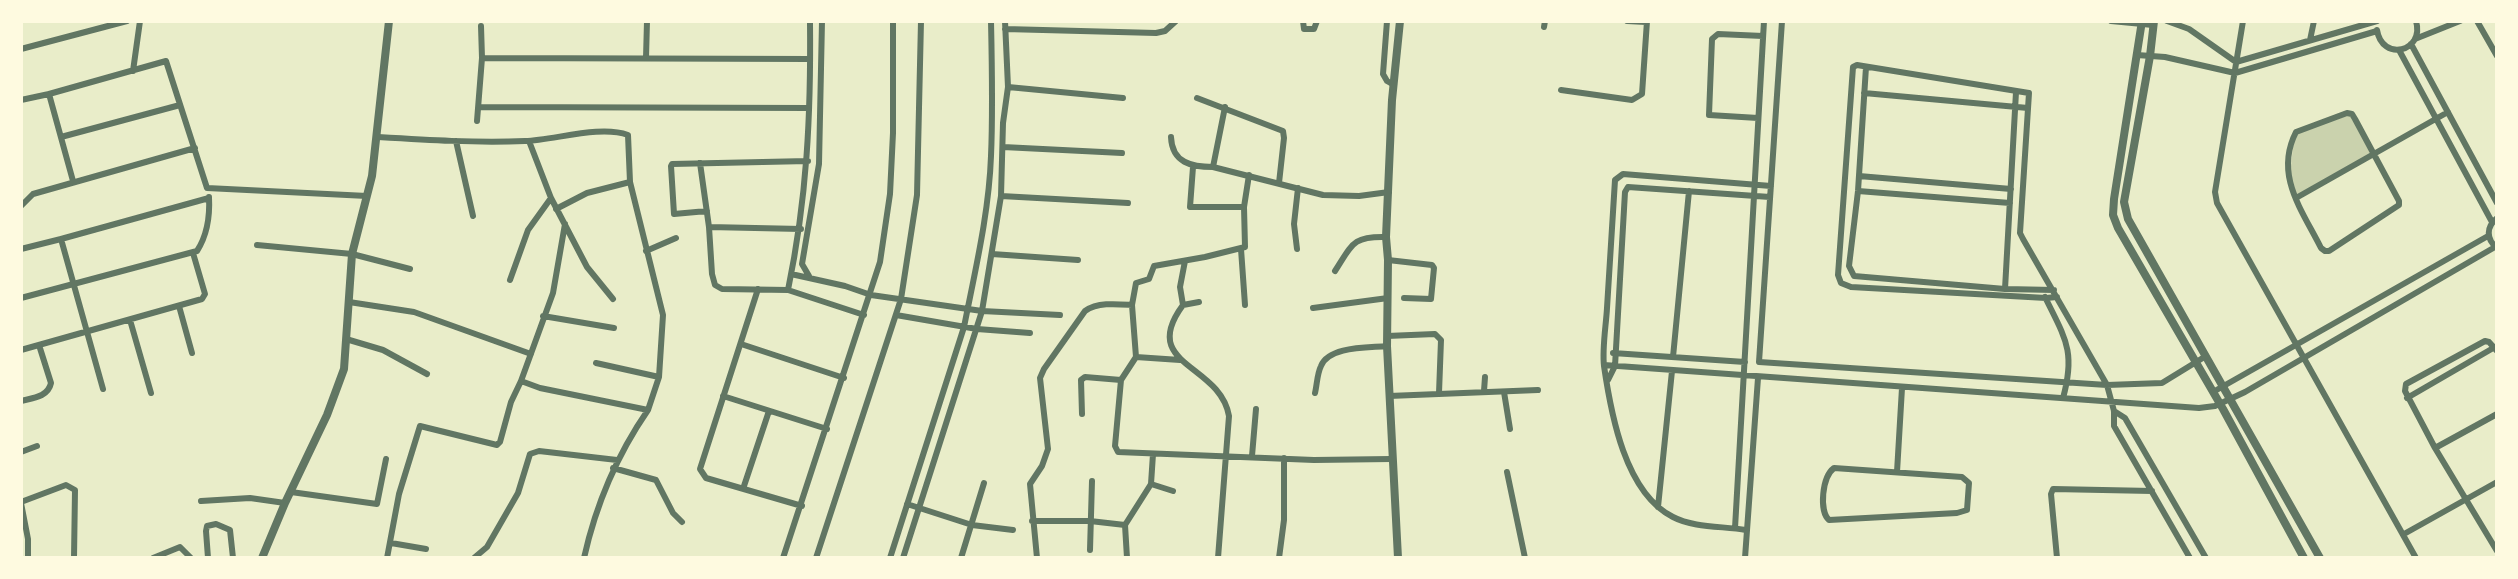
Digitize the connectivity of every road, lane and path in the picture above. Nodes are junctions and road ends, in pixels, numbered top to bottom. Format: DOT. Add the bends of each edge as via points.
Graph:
graph roads {
  1 [pos="127,21"];
  2 [pos="139,21"];
  3 [pos="389,21"];
  4 [pos="647,21"];
  5 [pos="810,21"];
  6 [pos="822,21"];
  7 [pos="893,21"];
  8 [pos="921,21"];
  9 [pos="991,21"];
  10 [pos="1005,21"];
  11 [pos="1176,21"];
  12 [pos="1303,21"];
  13 [pos="1317,21"];
  14 [pos="1387,21"];
  15 [pos="1401,21"];
  16 [pos="1627,21"];
  17 [pos="1764,21"];
  18 [pos="1783,21"];
  19 [pos="2111,21"];
  20 [pos="2167,21"];
  21 [pos="2243,21"];
  22 [pos="2314,21"];
  23 [pos="2378,21"];
  24 [pos="2416,21"];
  25 [pos="2460,21"];
  26 [pos="2477,21"];
  27 [pos="1647,22"];
  28 [pos="2142,22"];
  29 [pos="2153,23"];
  30 [pos="481,26"];
  31 [pos="1006,29"];
  32 [pos="2377,31"];
  33 [pos="1763,36"];
  34 [pos="2311,40"];
  35 [pos="2413,41"];
  36 [pos="21,49"];
  37 [pos="2399,50"];
  38 [pos="2137,55"];
  39 [pos="2150,56"];
  40 [pos="2497,56"];
  41 [pos="482,58"];
  42 [pos="646,58"];
  43 [pos="810,59"];
  44 [pos="2236,62"];
  45 [pos="1866,67"];
  46 [pos="134,71"];
  47 [pos="2235,74"];
  48 [pos="810,79"];
  49 [pos="821,79"];
  50 [pos="1394,85"];
  51 [pos="1007,87"];
  52 [pos="1561,90"];
  53 [pos="2016,92"];
  54 [pos="1864,93"];
  55 [pos="49,94"];
  56 [pos="1197,97"];
  57 [pos="1123,98"];
  58 [pos="21,100"];
  59 [pos="180,105"];
  60 [pos="2015,106"];
  61 [pos="479,107"];
  62 [pos="1225,107"];
  63 [pos="809,108"];
  64 [pos="2028,108"];
  65 [pos="2448,112"];
  66 [pos="1758,118"];
  67 [pos="2435,119"];
  68 [pos="477,121"];
  69 [pos="992,122"];
  70 [pos="1003,122"];
  71 [pos="61,136"];
  72 [pos="378,137"];
  73 [pos="1171,137"];
  74 [pos="456,141"];
  75 [pos="529,141"];
  76 [pos="1003,147"];
  77 [pos="195,148"];
  78 [pos="2375,152"];
  79 [pos="1122,153"];
  80 [pos="808,161"];
  81 [pos="700,163"];
  82 [pos="1193,167"];
  83 [pos="1213,167"];
  84 [pos="1250,175"];
  85 [pos="1619,175"];
  86 [pos="1859,176"];
  87 [pos="73,181"];
  88 [pos="630,182"];
  89 [pos="1279,183"];
  90 [pos="1754,184"];
  91 [pos="1771,186"];
  92 [pos="1628,187"];
  93 [pos="207,188"];
  94 [pos="1298,188"];
  95 [pos="2011,189"];
  96 [pos="1689,191"];
  97 [pos="1858,191"];
  98 [pos="1389,192"];
  99 [pos="367,196"];
  100 [pos="1002,196"];
  101 [pos="1754,196"];
  102 [pos="1770,197"];
  103 [pos="209,198"];
  104 [pos="551,198"];
  105 [pos="2296,198"];
  106 [pos="1128,203"];
  107 [pos="2010,203"];
  108 [pos="2497,203"];
  109 [pos="21,206"];
  110 [pos="1244,207"];
  111 [pos="556,209"];
  112 [pos="707,211"];
  113 [pos="473,216"];
  114 [pos="2495,220"];
  115 [pos="2130,223"];
  116 [pos="565,224"];
  117 [pos="709,227"];
  118 [pos="804,229"];
  119 [pos="2119,229"];
  120 [pos="2488,236"];
  121 [pos="1386,237"];
  122 [pos="676,238"];
  123 [pos="61,239"];
  124 [pos="257,245"];
  125 [pos="2496,248"];
  126 [pos="21,249"];
  127 [pos="1241,249"];
  128 [pos="1297,249"];
  129 [pos="646,251"];
  130 [pos="193,253"];
  131 [pos="352,254"];
  132 [pos="992,254"];
  133 [pos="799,256"];
  134 [pos="1078,260"];
  135 [pos="1388,260"];
  136 [pos="1185,261"];
  137 [pos="410,269"];
  138 [pos="1335,271"];
  139 [pos="791,274"];
  140 [pos="809,276"];
  141 [pos="1854,276"];
  142 [pos="510,280"];
  143 [pos="74,283"];
  144 [pos="1842,284"];
  145 [pos="758,289"];
  146 [pos="2005,289"];
  147 [pos="2042,289"];
  148 [pos="788,290"];
  149 [pos="2054,290"];
  150 [pos="875,295"];
  151 [pos="2057,297"];
  152 [pos="21,298"];
  153 [pos="1388,298"];
  154 [pos="1404,298"];
  155 [pos="2046,298"];
  156 [pos="612,299"];
  157 [pos="901,299"];
  158 [pos="349,302"];
  159 [pos="1199,302"];
  160 [pos="1132,304"];
  161 [pos="1184,305"];
  162 [pos="1244,305"];
  163 [pos="179,306"];
  164 [pos="968,309"];
  165 [pos="1313,309"];
  166 [pos="982,312"];
  167 [pos="864,315"];
  168 [pos="896,315"];
  169 [pos="1060,315"];
  170 [pos="543,316"];
  171 [pos="130,320"];
  172 [pos="964,327"];
  173 [pos="614,328"];
  174 [pos="977,329"];
  175 [pos="87,333"];
  176 [pos="1030,333"];
  177 [pos="346,338"];
  178 [pos="1387,341"];
  179 [pos="741,344"];
  180 [pos="2298,344"];
  181 [pos="40,345"];
  182 [pos="2496,349"];
  183 [pos="21,350"];
  184 [pos="192,353"];
  185 [pos="1604,353"];
  186 [pos="531,354"];
  187 [pos="1615,354"];
  188 [pos="2206,356"];
  189 [pos="1136,357"];
  190 [pos="1673,357"];
  191 [pos="2305,357"];
  192 [pos="1180,360"];
  193 [pos="1745,362"];
  194 [pos="2195,362"];
  195 [pos="596,363"];
  196 [pos="1604,365"];
  197 [pos="1615,366"];
  198 [pos="1828,367"];
  199 [pos="1672,371"];
  200 [pos="427,374"];
  201 [pos="659,377"];
  202 [pos="1485,377"];
  203 [pos="1743,377"];
  204 [pos="844,378"];
  205 [pos="1758,378"];
  206 [pos="1121,380"];
  207 [pos="1608,380"];
  208 [pos="521,381"];
  209 [pos="1827,383"];
  210 [pos="2067,383"];
  211 [pos="2107,385"];
  212 [pos="2223,386"];
  213 [pos="1902,388"];
  214 [pos="103,389"];
  215 [pos="1538,390"];
  216 [pos="1484,391"];
  217 [pos="1504,392"];
  218 [pos="2213,392"];
  219 [pos="151,393"];
  220 [pos="1315,393"];
  221 [pos="1438,393"];
  222 [pos="723,396"];
  223 [pos="1389,396"];
  224 [pos="2063,398"];
  225 [pos="2407,398"];
  226 [pos="2231,399"];
  227 [pos="21,401"];
  228 [pos="2111,401"];
  229 [pos="2220,404"];
  230 [pos="1256,409"];
  231 [pos="648,410"];
  232 [pos="769,411"];
  233 [pos="2114,411"];
  234 [pos="1082,414"];
  235 [pos="2497,414"];
  236 [pos="827,429"];
  237 [pos="1510,429"];
  238 [pos="37,446"];
  239 [pos="2435,448"];
  240 [pos="21,452"];
  241 [pos="1153,454"];
  242 [pos="1227,456"];
  243 [pos="1252,456"];
  244 [pos="1284,458"];
  245 [pos="386,459"];
  246 [pos="1391,459"];
  247 [pos="617,460"];
  248 [pos="613,468"];
  249 [pos="1507,472"];
  250 [pos="1897,472"];
  251 [pos="1092,481"];
  252 [pos="2497,482"];
  253 [pos="984,484"];
  254 [pos="1151,484"];
  255 [pos="743,489"];
  256 [pos="1173,491"];
  257 [pos="2152,491"];
  258 [pos="291,492"];
  259 [pos="2467,499"];
  260 [pos="201,501"];
  261 [pos="21,503"];
  262 [pos="285,503"];
  263 [pos="907,504"];
  264 [pos="802,506"];
  265 [pos="920,507"];
  266 [pos="1658,507"];
  267 [pos="1032,521"];
  268 [pos="1090,521"];
  269 [pos="682,522"];
  270 [pos="972,525"];
  271 [pos="1125,525"];
  272 [pos="1735,528"];
  273 [pos="1013,530"];
  274 [pos="1746,530"];
  275 [pos="2404,534"];
  276 [pos="2308,536"];
  277 [pos="2296,542"];
  278 [pos="391,543"];
  279 [pos="426,549"];
  280 [pos="1090,550"];
  281 [pos="2497,550"];
  282 [pos="28,558"];
  283 [pos="74,558"];
  284 [pos="153,558"];
  285 [pos="191,558"];
  286 [pos="208,558"];
  287 [pos="233,558"];
  288 [pos="261,558"];
  289 [pos="387,558"];
  290 [pos="474,558"];
  291 [pos="584,558"];
  292 [pos="783,558"];
  293 [pos="817,558"];
  294 [pos="890,558"];
  295 [pos="903,558"];
  296 [pos="961,558"];
  297 [pos="1037,558"];
  298 [pos="1127,558"];
  299 [pos="1218,558"];
  300 [pos="1279,558"];
  301 [pos="1398,558"];
  302 [pos="1525,558"];
  303 [pos="1745,558"];
  304 [pos="2057,558"];
  305 [pos="2190,558"];
  306 [pos="2206,558"];
  307 [pos="2304,558"];
  308 [pos="2320,558"];
  309 [pos="2416,558"];
  1 -- 36 [label="street"];
  2 -- 46 [label="street"];
  3 -- 72 [label="street"];
  4 -- 42 [label="street"];
  5 -- 43 [label="street"];
  6 -- 49 [label="street"];
  7 -- 150 [label="street" via="890,194"];
  8 -- 157 [label="street" via="917,195"];
  9 -- 69 [label="street"];
  10 -- 31 [label="street"];
  11 -- 31 [label="street" via="1156,33"];
  12 -- 13 [label="street" via="1304,29 1314,29"];
  14 -- 50 [label="street" via="1384,74"];
  15 -- 50 [label="street"];
  16 -- 27 [label="street"];
  17 -- 33 [label="street"];
  18 -- 91 [label="street"];
  19 -- 28 [label="street"];
  20 -- 44 [label="street" via="2189,29"];
  21 -- 44 [label="street"];
  22 -- 34 [label="street"];
  23 -- 32 [label="street"];
  23 -- 34 [label="street"];
  24 -- 35 [label="street"];
  25 -- 35 [label="street"];
  26 -- 40 [label="street"];
  27 -- 52 [label="street" via="1639,98"];
  28 -- 29 [label="street"];
  28 -- 38 [label="street"];
  29 -- 39 [label="street"];
  30 -- 41 [label="street"];
  31 -- 51 [label="street"];
  32 -- 37 [label="street" via="2386,46"];
  32 -- 47 [label="street"];
  33 -- 66 [label="street"];
  33 -- 66 [label="street" via="1718,34 1712,39 1709,115"];
  34 -- 44 [label="street"];
  35 -- 37 [label="street"];
  35 -- 65 [label="street"];
  37 -- 67 [label="street"];
  38 -- 39 [label="street"];
  38 -- 119 [label="street" via="2113,199"];
  39 -- 47 [label="street"];
  39 -- 115 [label="street" via="2124,202"];
  41 -- 42 [label="street"];
  41 -- 61 [label="street"];
  42 -- 43 [label="street"];
  43 -- 48 [label="street"];
  44 -- 47 [label="street"];
  45 -- 53 [label="street"];
  45 -- 54 [label="street"];
  45 -- 144 [label="street" via="1853,67 1838,275"];
  46 -- 55 [label="street"];
  46 -- 59 [label="street" via="167,63"];
  47 -- 180 [label="street" via="2216,198"];
  48 -- 49 [label="street"];
  48 -- 63 [label="street"];
  49 -- 118 [label="street" via="819,164"];
  50 -- 98 [label="street"];
  51 -- 57 [label="street"];
  51 -- 70 [label="street"];
  53 -- 60 [label="street"];
  53 -- 64 [label="street" via="2029,94"];
  54 -- 60 [label="street"];
  54 -- 86 [label="street"];
  55 -- 58 [label="street"];
  55 -- 71 [label="street"];
  56 -- 62 [label="street"];
  59 -- 71 [label="street"];
  59 -- 77 [label="street"];
  60 -- 64 [label="street"];
  60 -- 95 [label="street"];
  61 -- 63 [label="street"];
  61 -- 68 [label="street"];
  62 -- 83 [label="street"];
  62 -- 89 [label="street" via="1283,131"];
  63 -- 80 [label="street"];
  64 -- 149 [label="street" via="2020,233"];
  65 -- 67 [label="street"];
  65 -- 108 [label="street"];
  66 -- 90 [label="street"];
  67 -- 78 [label="street"];
  67 -- 114 [label="street"];
  69 -- 70 [label="street"];
  69 -- 164 [label="street" via="985,217"];
  70 -- 76 [label="street"];
  71 -- 87 [label="street"];
  72 -- 74 [label="street"];
  72 -- 99 [label="street"];
  73 -- 82 [label="street" via="1177,156"];
  74 -- 75 [label="street"];
  74 -- 113 [label="street"];
  75 -- 88 [label="street" via="625,134 630,139"];
  75 -- 104 [label="street"];
  76 -- 79 [label="street"];
  76 -- 100 [label="street"];
  77 -- 87 [label="street"];
  77 -- 93 [label="street"];
  78 -- 105 [label="street"];
  78 -- 105 [label="street" via="2352,114 2302,128 2294,137 2287,176"];
  78 -- 105 [label="street" via="2399,205 2329,251 2320,248"];
  80 -- 81 [label="street"];
  80 -- 118 [label="street"];
  81 -- 112 [label="street"];
  81 -- 112 [label="street" via="671,166 673,212"];
  82 -- 83 [label="street"];
  82 -- 110 [label="street" via="1190,207"];
  83 -- 84 [label="street"];
  84 -- 89 [label="street"];
  84 -- 110 [label="street"];
  85 -- 90 [label="street"];
  85 -- 92 [label="street"];
  85 -- 185 [label="street" via="1615,180"];
  86 -- 95 [label="street"];
  86 -- 97 [label="street"];
  87 -- 109 [label="street" via="33,194"];
  88 -- 111 [label="street" via="587,193"];
  88 -- 129 [label="street"];
  89 -- 94 [label="street"];
  90 -- 91 [label="street"];
  90 -- 101 [label="street"];
  91 -- 102 [label="street"];
  92 -- 96 [label="street"];
  92 -- 187 [label="street"];
  93 -- 99 [label="street"];
  93 -- 103 [label="street"];
  94 -- 98 [label="street" via="1323,195"];
  94 -- 128 [label="street"];
  95 -- 107 [label="street"];
  96 -- 101 [label="street"];
  96 -- 190 [label="street"];
  97 -- 107 [label="street"];
  97 -- 141 [label="street" via="1849,266"];
  98 -- 121 [label="street"];
  99 -- 131 [label="street"];
  100 -- 106 [label="street"];
  100 -- 132 [label="street"];
  101 -- 102 [label="street"];
  101 -- 193 [label="street"];
  102 -- 198 [label="street" via="1759,362"];
  103 -- 123 [label="street"];
  103 -- 130 [label="street" via="206,232"];
  104 -- 111 [label="street"];
  104 -- 142 [label="street" via="528,230"];
  107 -- 146 [label="street"];
  110 -- 127 [label="street" via="1245,247"];
  111 -- 116 [label="street"];
  112 -- 117 [label="street"];
  114 -- 120 [label="street"];
  115 -- 119 [label="street"];
  115 -- 188 [label="street"];
  116 -- 156 [label="street" via="587,267"];
  116 -- 170 [label="street" via="555,283"];
  117 -- 118 [label="street"];
  117 -- 145 [label="street" via="715,285"];
  118 -- 133 [label="street"];
  119 -- 194 [label="street"];
  120 -- 125 [label="street"];
  120 -- 180 [label="street"];
  121 -- 135 [label="street"];
  121 -- 138 [label="street" via="1358,241"];
  122 -- 129 [label="street"];
  123 -- 126 [label="street"];
  123 -- 143 [label="street"];
  124 -- 131 [label="street"];
  125 -- 191 [label="street"];
  127 -- 136 [label="street"];
  127 -- 162 [label="street"];
  129 -- 201 [label="street" via="663,315"];
  130 -- 143 [label="street"];
  130 -- 163 [label="street" via="205,294"];
  131 -- 137 [label="street"];
  131 -- 158 [label="street"];
  132 -- 134 [label="street"];
  132 -- 166 [label="street"];
  133 -- 139 [label="street"];
  133 -- 140 [label="street"];
  135 -- 153 [label="street"];
  135 -- 154 [label="street" via="1434,268 1431,299"];
  136 -- 160 [label="street" via="1154,266 1149,279 1136,283"];
  136 -- 161 [label="street" via="1180,287"];
  139 -- 140 [label="street"];
  139 -- 148 [label="street"];
  140 -- 150 [label="street"];
  141 -- 144 [label="street"];
  141 -- 146 [label="street"];
  143 -- 152 [label="street"];
  143 -- 175 [label="street"];
  144 -- 155 [label="street"];
  145 -- 148 [label="street"];
  145 -- 179 [label="street"];
  146 -- 147 [label="street"];
  147 -- 149 [label="street"];
  147 -- 155 [label="street"];
  148 -- 167 [label="street"];
  149 -- 151 [label="street"];
  150 -- 157 [label="street"];
  150 -- 167 [label="street"];
  151 -- 155 [label="street"];
  151 -- 211 [label="street"];
  153 -- 165 [label="street"];
  153 -- 178 [label="street"];
  155 -- 210 [label="street" via="2067,342"];
  157 -- 164 [label="street"];
  157 -- 168 [label="street"];
  158 -- 177 [label="street"];
  158 -- 186 [label="street" via="414,312"];
  159 -- 161 [label="street"];
  160 -- 189 [label="street"];
  160 -- 267 [label="street" via="1088,309 1044,369 1040,387 1048,449 1030,484"];
  161 -- 192 [label="street" via="1168,332"];
  163 -- 171 [label="street"];
  163 -- 184 [label="street"];
  164 -- 166 [label="street"];
  164 -- 172 [label="street"];
  166 -- 169 [label="street"];
  166 -- 174 [label="street"];
  167 -- 204 [label="street"];
  168 -- 172 [label="street"];
  168 -- 293 [label="street"];
  170 -- 173 [label="street"];
  170 -- 186 [label="street"];
  171 -- 175 [label="street"];
  171 -- 219 [label="street"];
  172 -- 174 [label="street"];
  172 -- 263 [label="street"];
  174 -- 176 [label="street"];
  174 -- 265 [label="street"];
  175 -- 181 [label="street"];
  175 -- 214 [label="street"];
  177 -- 200 [label="street" via="383,349"];
  177 -- 258 [label="street" via="344,369"];
  178 -- 220 [label="street" via="1327,358"];
  178 -- 221 [label="street" via="1439,336"];
  178 -- 223 [label="street"];
  179 -- 204 [label="street"];
  179 -- 222 [label="street"];
  180 -- 191 [label="street"];
  180 -- 212 [label="street"];
  181 -- 183 [label="street"];
  181 -- 227 [label="street" via="49,389"];
  182 -- 225 [label="street"];
  182 -- 225 [label="street" via="2485,341 2406,384"];
  185 -- 187 [label="street"];
  185 -- 196 [label="street"];
  186 -- 208 [label="street"];
  187 -- 190 [label="street"];
  187 -- 197 [label="street"];
  188 -- 194 [label="street"];
  188 -- 212 [label="street"];
  189 -- 192 [label="street"];
  189 -- 206 [label="street"];
  190 -- 193 [label="street"];
  191 -- 226 [label="street"];
  191 -- 275 [label="street"];
  192 -- 242 [label="street" via="1203,375 1227,404"];
  193 -- 203 [label="street"];
  194 -- 211 [label="street" via="2162,383"];
  194 -- 218 [label="street"];
  195 -- 201 [label="street"];
  196 -- 197 [label="street"];
  196 -- 207 [label="street"];
  197 -- 199 [label="street"];
  197 -- 207 [label="street"];
  198 -- 209 [label="street"];
  198 -- 210 [label="street"];
  199 -- 203 [label="street"];
  199 -- 266 [label="street"];
  201 -- 231 [label="street"];
  202 -- 216 [label="street"];
  203 -- 205 [label="street"];
  203 -- 272 [label="street"];
  204 -- 236 [label="street"];
  205 -- 209 [label="street"];
  205 -- 274 [label="street"];
  206 -- 234 [label="street" via="1081,380"];
  206 -- 241 [label="street" via="1116,450"];
  207 -- 266 [label="street" via="1619,440 1637,481"];
  208 -- 231 [label="street"];
  208 -- 278 [label="street" via="497,445 420,426 399,494"];
  209 -- 213 [label="street"];
  210 -- 211 [label="street"];
  210 -- 224 [label="street"];
  211 -- 228 [label="street"];
  212 -- 218 [label="street"];
  212 -- 226 [label="street"];
  213 -- 224 [label="street"];
  213 -- 250 [label="street"];
  215 -- 217 [label="street"];
  216 -- 217 [label="street"];
  216 -- 221 [label="street"];
  217 -- 237 [label="street"];
  218 -- 229 [label="street"];
  221 -- 223 [label="street"];
  222 -- 232 [label="street"];
  222 -- 255 [label="street" via="700,469 706,478"];
  223 -- 246 [label="street"];
  224 -- 228 [label="street"];
  225 -- 239 [label="street"];
  226 -- 229 [label="street"];
  226 -- 276 [label="street"];
  228 -- 229 [label="street" via="2199,408"];
  228 -- 233 [label="street"];
  229 -- 277 [label="street"];
  230 -- 243 [label="street"];
  231 -- 247 [label="street"];
  232 -- 236 [label="street"];
  232 -- 255 [label="street"];
  233 -- 257 [label="street" via="2113,426"];
  233 -- 306 [label="street" via="2125,418"];
  235 -- 239 [label="street"];
  236 -- 264 [label="street"];
  238 -- 240 [label="street"];
  239 -- 259 [label="street"];
  241 -- 242 [label="street"];
  241 -- 254 [label="street"];
  242 -- 243 [label="street"];
  242 -- 299 [label="street"];
  243 -- 244 [label="street"];
  244 -- 246 [label="street"];
  244 -- 300 [label="street"];
  245 -- 258 [label="street" via="377,505"];
  246 -- 301 [label="street"];
  247 -- 248 [label="street"];
  247 -- 290 [label="street" via="539,451 530,454 518,493 487,547"];
  248 -- 269 [label="street" via="656,480"];
  248 -- 291 [label="street"];
  249 -- 302 [label="street"];
  250 -- 250 [label="street" via="1831,469 1824,493 1826,519 1967,510 1969,489 1962,477"];
  251 -- 268 [label="street"];
  252 -- 259 [label="street"];
  253 -- 270 [label="street"];
  254 -- 256 [label="street"];
  254 -- 271 [label="street"];
  255 -- 264 [label="street"];
  257 -- 304 [label="street" via="2053,489"];
  257 -- 305 [label="street"];
  258 -- 262 [label="street"];
  259 -- 275 [label="street"];
  259 -- 281 [label="street"];
  260 -- 262 [label="street" via="250,498"];
  261 -- 282 [label="street"];
  261 -- 283 [label="street" via="66,485 75,491"];
  262 -- 288 [label="street"];
  263 -- 265 [label="street"];
  263 -- 294 [label="street"];
  264 -- 292 [label="street"];
  265 -- 270 [label="street"];
  265 -- 295 [label="street"];
  266 -- 272 [label="street" via="1685,522"];
  267 -- 268 [label="street"];
  267 -- 297 [label="street"];
  268 -- 271 [label="street"];
  268 -- 280 [label="street"];
  270 -- 273 [label="street"];
  270 -- 296 [label="street"];
  271 -- 298 [label="street"];
  272 -- 274 [label="street"];
  274 -- 303 [label="street"];
  275 -- 309 [label="street"];
  276 -- 277 [label="street"];
  276 -- 308 [label="street"];
  277 -- 307 [label="street"];
  278 -- 279 [label="street"];
  278 -- 289 [label="street"];
  284 -- 285 [label="street" via="180,547"];
  286 -- 287 [label="street" via="207,526 216,524 230,530"];
}
